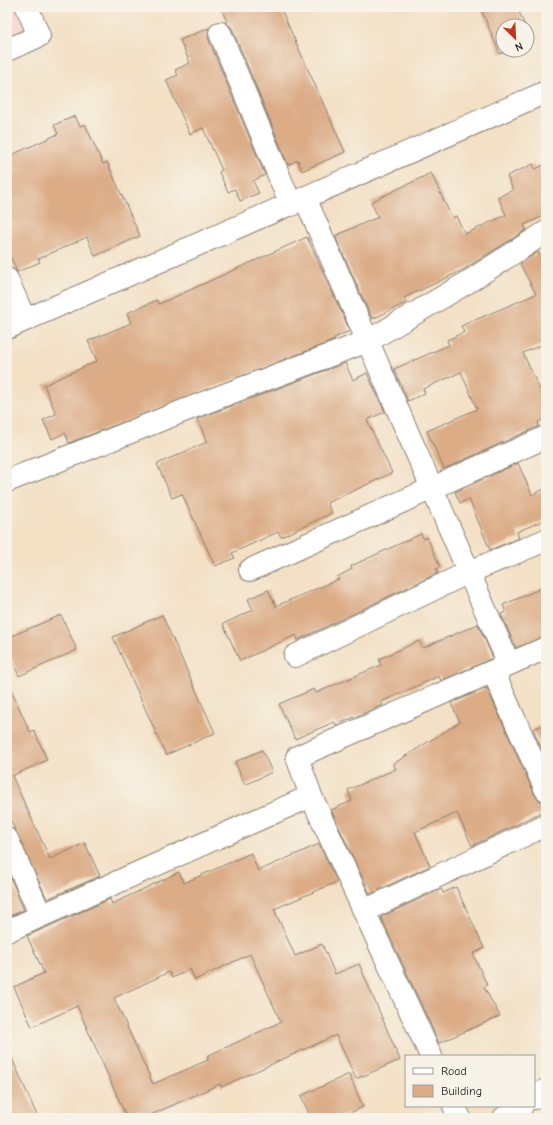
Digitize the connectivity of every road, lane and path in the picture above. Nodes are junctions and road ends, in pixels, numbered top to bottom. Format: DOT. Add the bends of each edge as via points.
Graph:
graph roads {
  1 [pos="27,7"];
  2 [pos="220,32"];
  3 [pos="7,50"];
  4 [pos="545,96"];
  5 [pos="298,201"];
  6 [pos="546,232"];
  7 [pos="7,278"];
  8 [pos="16,324"];
  9 [pos="368,342"];
  10 [pos="546,437"];
  11 [pos="7,481"];
  12 [pos="431,488"];
  13 [pos="546,540"];
  14 [pos="250,570"];
  15 [pos="469,572"];
  16 [pos="546,648"];
  17 [pos="295,656"];
  18 [pos="501,668"];
  19 [pos="546,790"];
  20 [pos="311,796"];
  21 [pos="546,825"];
  22 [pos="7,839"];
  23 [pos="364,911"];
  24 [pos="41,916"];
  25 [pos="7,930"];
  26 [pos="431,1055"];
  27 [pos="546,1090"];
  28 [pos="535,1097"];
  29 [pos="454,1107"];
  30 [pos="520,1107"];
  31 [pos="460,1118"];
  32 [pos="504,1118"];
  1 -- 3 [label="street" via="40,36"];
  2 -- 5 [label="street"];
  4 -- 5 [label="street"];
  5 -- 8 [label="street"];
  5 -- 9 [label="street"];
  6 -- 9 [label="street"];
  7 -- 8 [label="street"];
  9 -- 11 [label="street" via="210,400"];
  9 -- 12 [label="street"];
  10 -- 12 [label="street"];
  12 -- 14 [label="street"];
  12 -- 15 [label="street"];
  13 -- 15 [label="street"];
  15 -- 17 [label="street"];
  15 -- 18 [label="street"];
  16 -- 18 [label="street"];
  18 -- 19 [label="street"];
  18 -- 20 [label="street" via="297,757"];
  20 -- 23 [label="street"];
  20 -- 24 [label="street"];
  21 -- 23 [label="street"];
  22 -- 24 [label="street"];
  23 -- 26 [label="street"];
  24 -- 25 [label="street"];
  27 -- 28 [label="street"];
  29 -- 31 [label="street"];
  30 -- 32 [label="street"];
}
